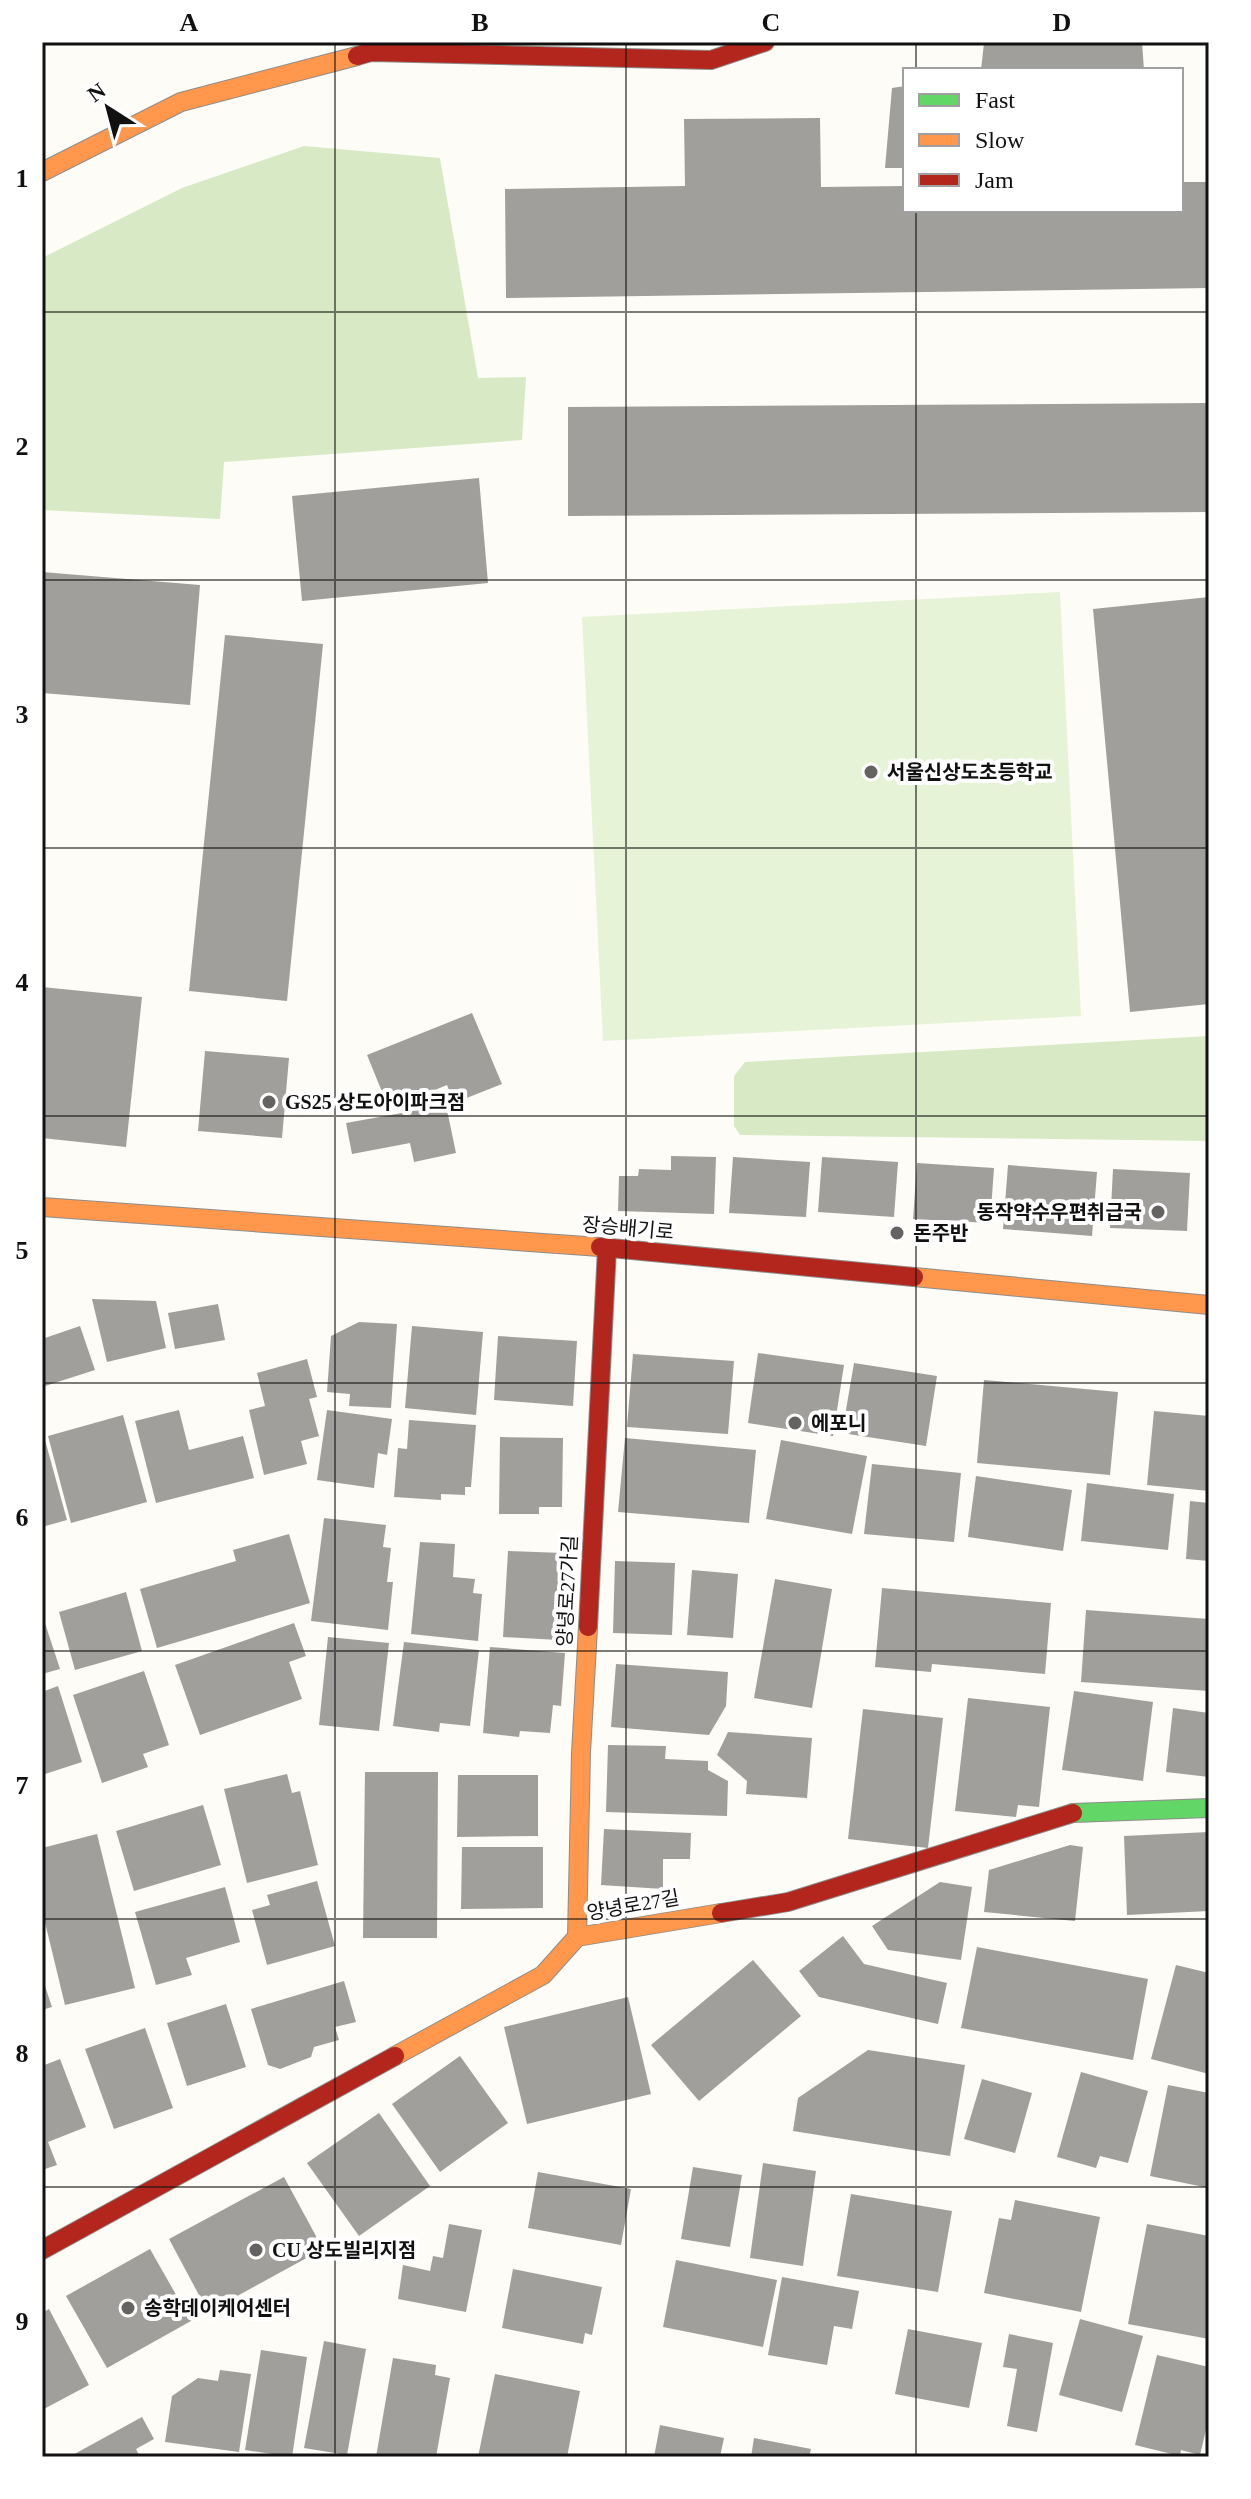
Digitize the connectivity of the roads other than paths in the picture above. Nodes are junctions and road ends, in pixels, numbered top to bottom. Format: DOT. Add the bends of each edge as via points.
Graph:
graph roads {
  1 [pos="765,42"];
  2 [pos="42,172"];
  3 [pos="42,1207"];
  4 [pos="607,1248"];
  5 [pos="1209,1305"];
  6 [pos="1209,1808"];
  7 [pos="577,1937"];
  8 [pos="42,2250"];
  1 -- 2 [label="street" via="711,60 371,52 181,102"];
  3 -- 4 [label="street, 장승배기로"];
  4 -- 5 [label="street, 장승배기로"];
  4 -- 7 [label="street, 양녕로27가길" via="581,1753"];
  6 -- 7 [label="street, 양녕로27길" via="1070,1813 788,1902"];
  7 -- 8 [label="street, 양녕로27길" via="543,1975"];
}
